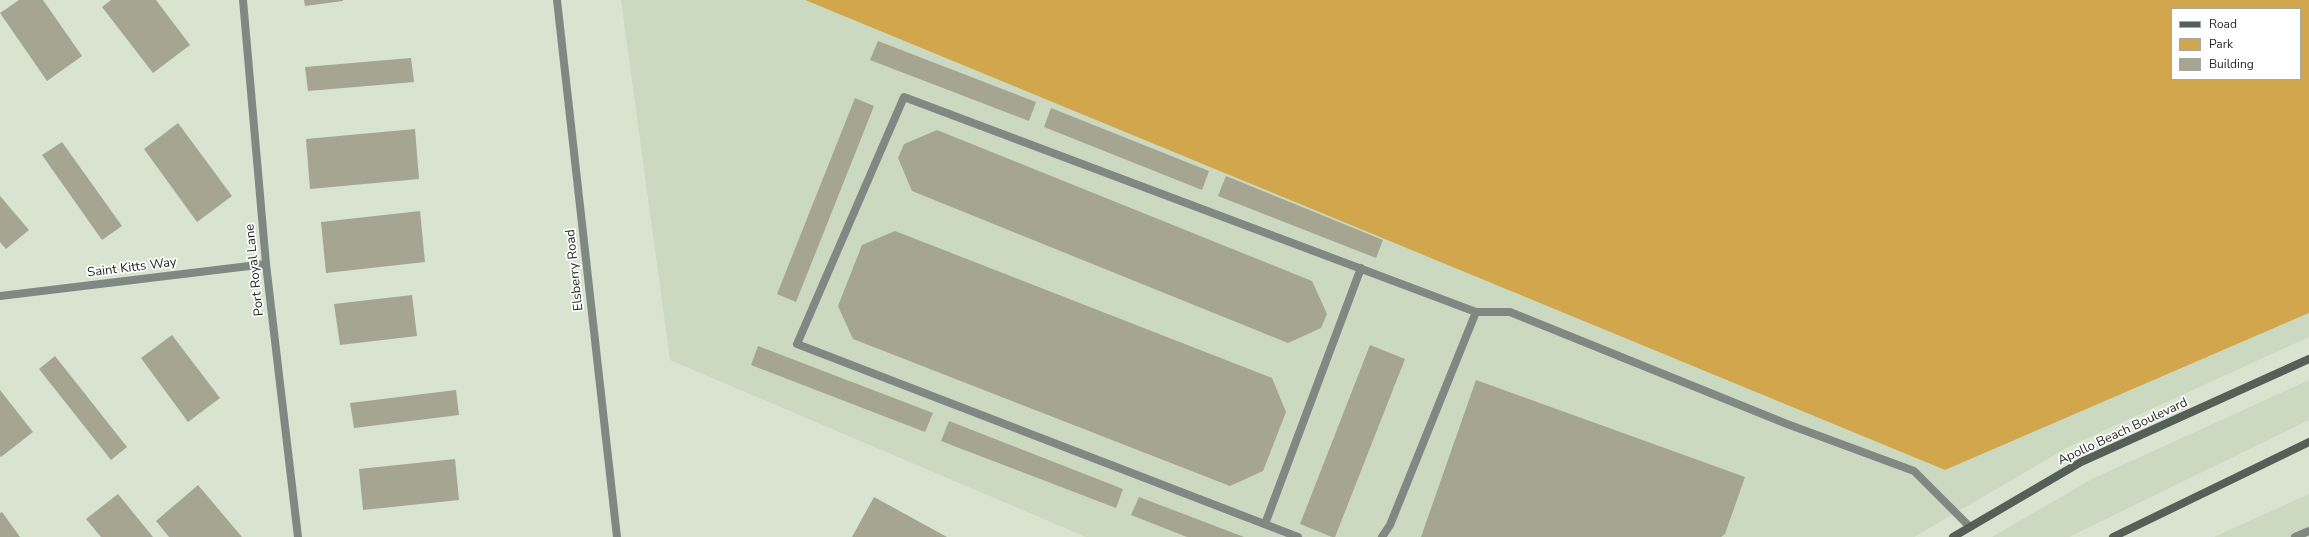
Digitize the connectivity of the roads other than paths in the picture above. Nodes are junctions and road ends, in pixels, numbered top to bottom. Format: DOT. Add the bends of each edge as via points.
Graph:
graph roads {
  1 [pos="242,0"];
  2 [pos="557,0"];
  3 [pos="266,264"];
  4 [pos="1361,268"];
  5 [pos="0,296"];
  6 [pos="1476,312"];
  7 [pos="2309,359"];
  8 [pos="2309,442"];
  9 [pos="1265,524"];
  10 [pos="1970,527"];
  11 [pos="2309,531"];
  12 [pos="298,537"];
  13 [pos="617,537"];
  14 [pos="1298,537"];
  15 [pos="1382,537"];
  16 [pos="1953,537"];
  17 [pos="2113,537"];
  18 [pos="2295,537"];
  1 -- 3 [label="street, Port Royal Lane"];
  2 -- 13 [label="street, Elsberry Road"];
  3 -- 5 [label="street, Saint Kitts Way"];
  3 -- 12 [label="street, Port Royal Lane"];
  4 -- 6 [label="street"];
  4 -- 9 [label="street"];
  4 -- 9 [label="street" via="904,97 797,344"];
  6 -- 10 [label="street" via="1510,312 1787,424 1914,471"];
  6 -- 15 [label="street" via="1390,524"];
  7 -- 10 [label="main road, Apollo Beach Boulevard" via="2082,462"];
  8 -- 17 [label="main road"];
  9 -- 14 [label="street"];
  10 -- 16 [label="main road, Apollo Beach Boulevard"];
  11 -- 18 [label="street"];
}
